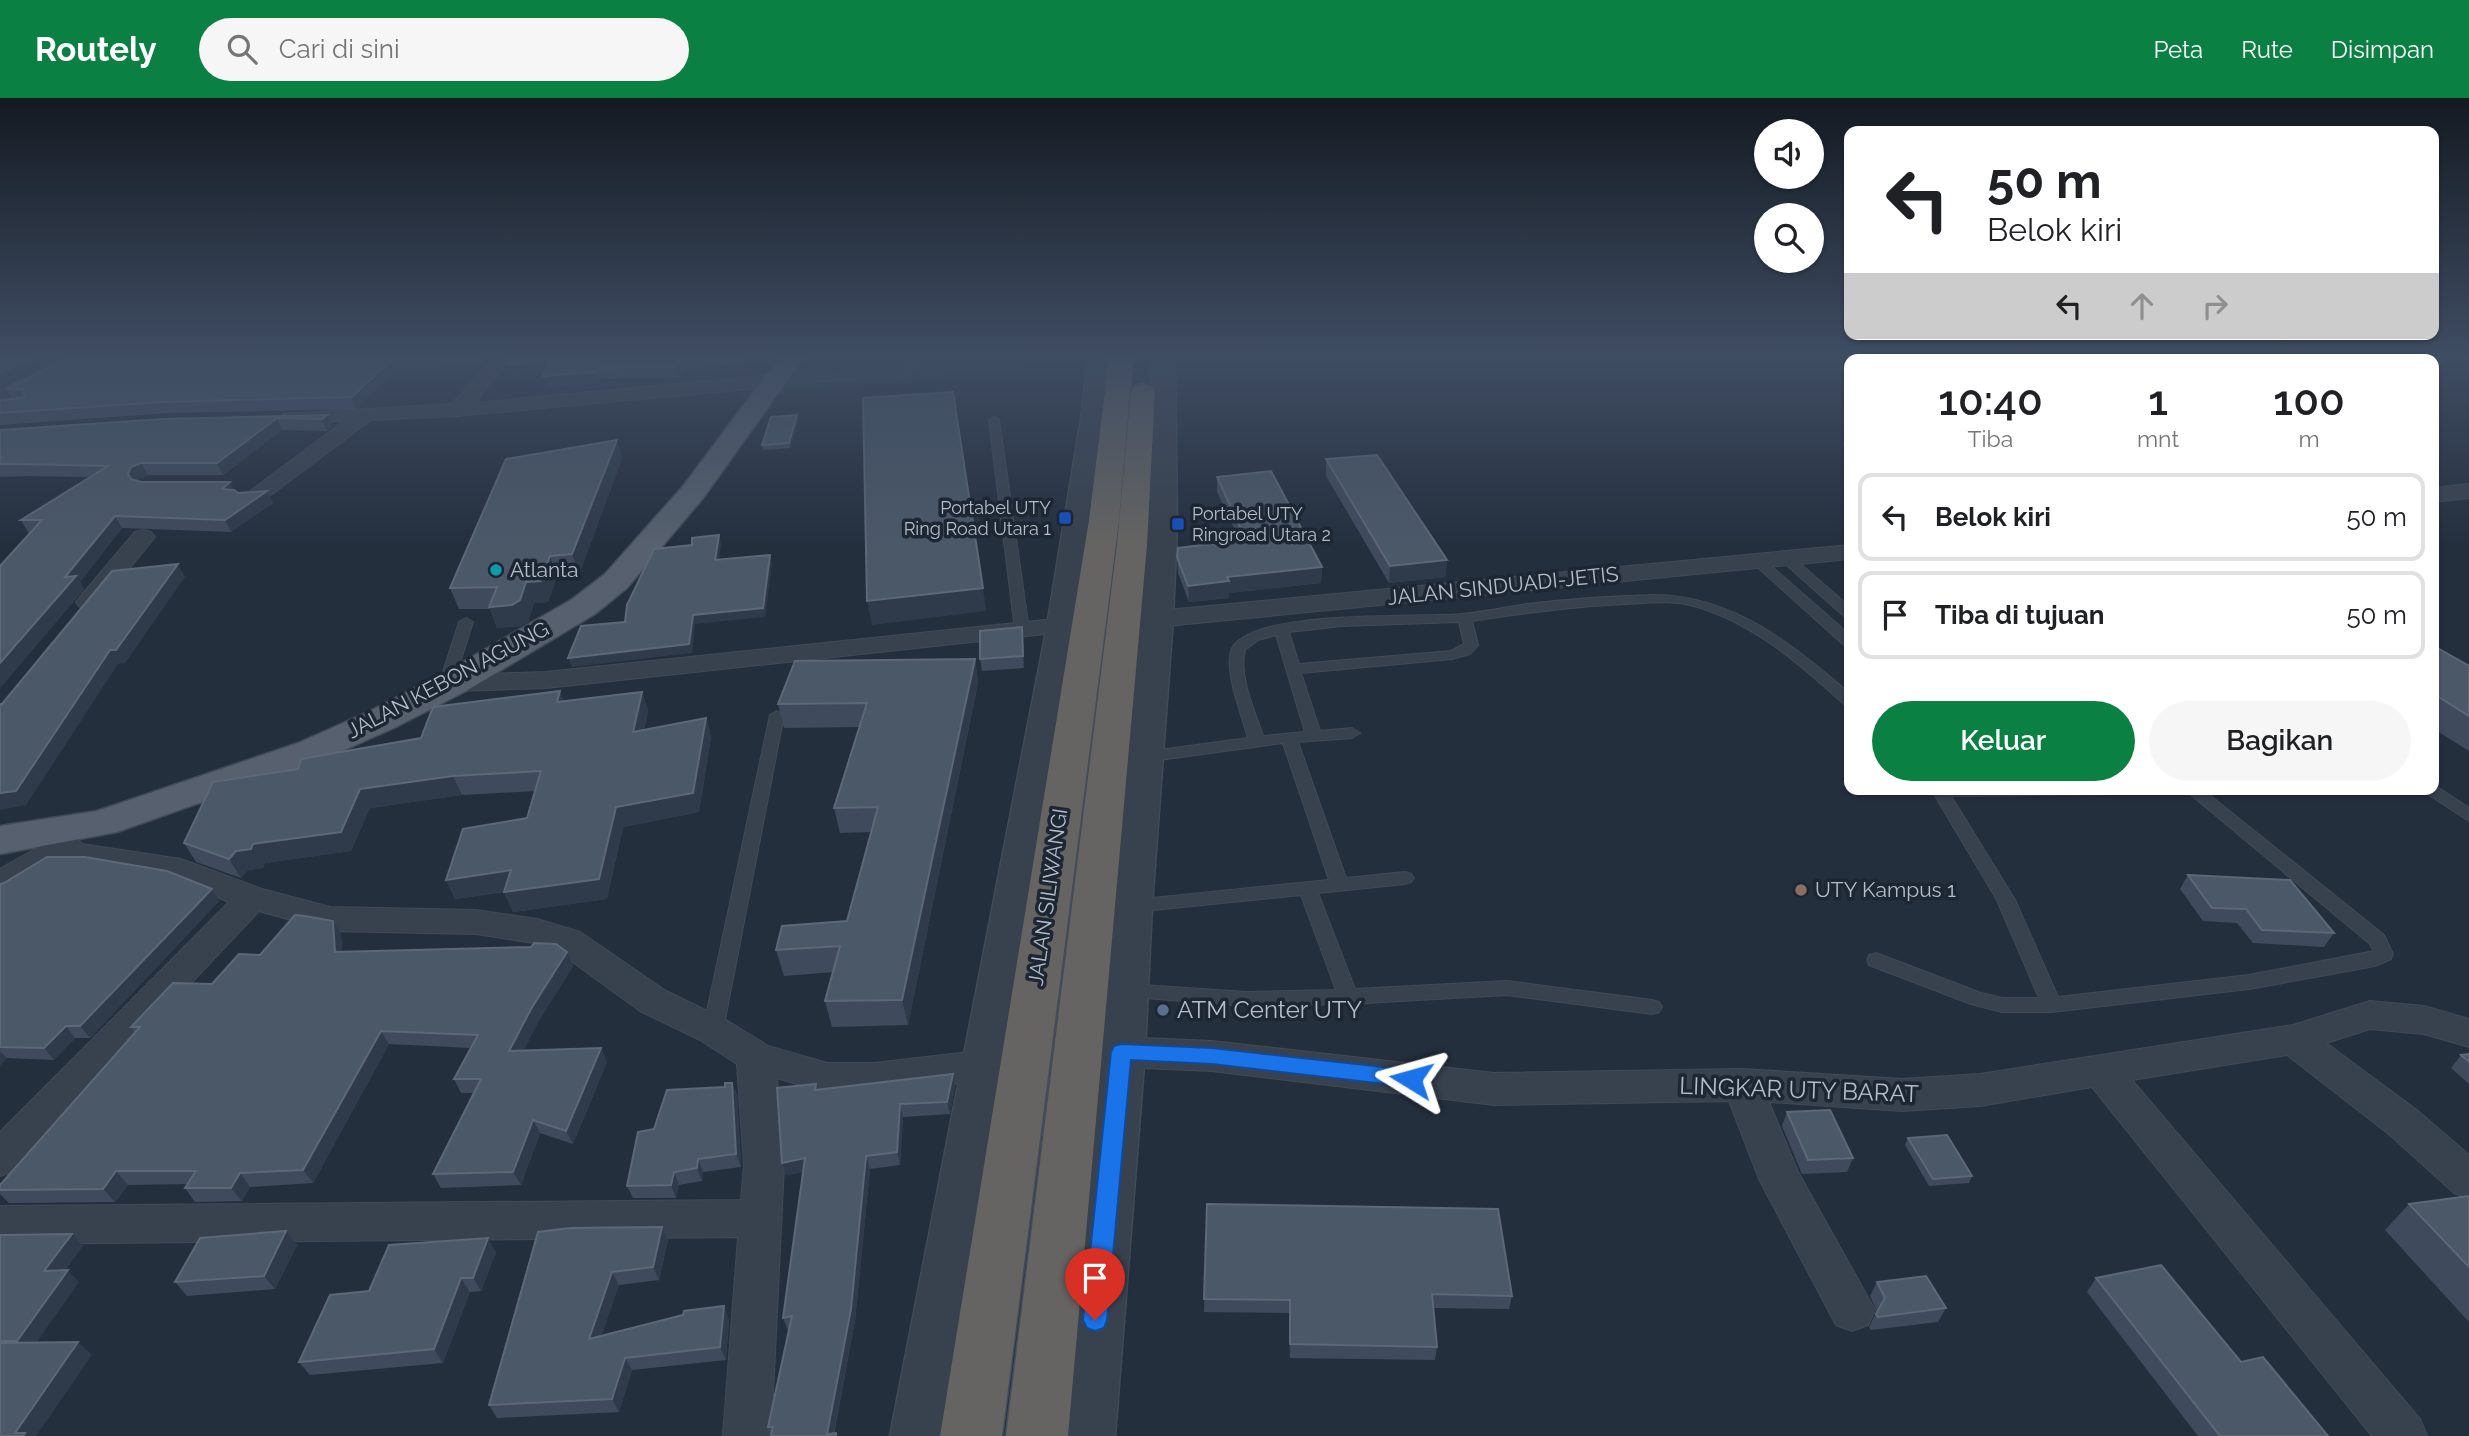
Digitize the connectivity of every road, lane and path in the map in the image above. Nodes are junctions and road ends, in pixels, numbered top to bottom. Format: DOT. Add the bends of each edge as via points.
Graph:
graph roads {
  1 [pos="357,420"];
  2 [pos="744,420"];
  3 [pos="994,420"];
  4 [pos="1124,420"];
  5 [pos="1127,420"];
  6 [pos="1133,420"];
  7 [pos="1141,420"];
  8 [pos="229,485"];
  9 [pos="2469,491"];
  10 [pos="2439,494"];
  11 [pos="143,537"];
  12 [pos="1844,553"];
  13 [pos="1786,558"];
  14 [pos="1758,561"];
  15 [pos="1600,576"];
  16 [pos="1619,600"];
  17 [pos="1844,607"];
  18 [pos="76,618"];
  19 [pos="1465,618"];
  20 [pos="1156,619"];
  21 [pos="466,622"];
  22 [pos="1064,626"];
  23 [pos="1022,630"];
  24 [pos="1281,630"];
  25 [pos="1844,638"];
  26 [pos="1294,669"];
  27 [pos="453,683"];
  28 [pos="1844,697"];
  29 [pos="777,715"];
  30 [pos="1352,733"];
  31 [pos="1314,736"];
  32 [pos="1289,738"];
  33 [pos="1257,741"];
  34 [pos="1143,757"];
  35 [pos="2439,794"];
  36 [pos="1943,795"];
  37 [pos="2199,795"];
  38 [pos="2469,816"];
  39 [pos="103,823"];
  40 [pos="0,840"];
  41 [pos="49,855"];
  42 [pos="1405,878"];
  43 [pos="0,884"];
  44 [pos="1340,885"];
  45 [pos="1307,888"];
  46 [pos="252,898"];
  47 [pos="1130,906"];
  48 [pos="1876,960"];
  49 [pos="1125,991"];
  50 [pos="1349,997"];
  51 [pos="2052,1004"];
  52 [pos="1652,1007"];
  53 [pos="713,1030"];
  54 [pos="2469,1033"];
  55 [pos="2293,1039"];
  56 [pos="1121,1052"];
  57 [pos="757,1057"];
  58 [pos="987,1065"];
  59 [pos="2101,1071"];
  60 [pos="1742,1085"];
  61 [pos="0,1159"];
  62 [pos="2469,1180"];
  63 [pos="762,1218"];
  64 [pos="0,1225"];
  65 [pos="1852,1310"];
  66 [pos="747,1436"];
  67 [pos="921,1436"];
  68 [pos="971,1436"];
  69 [pos="1037,1436"];
  70 [pos="1084,1436"];
  71 [pos="2403,1436"];
  1 -- 8 [label="street" via="261,491"];
  2 -- 27 [label="main road, JALAN KEBON AGUNG" via="694,491 616,581 583,607"];
  3 -- 23 [label="lane"];
  4 -- 22 [label="street"];
  5 -- 68 [label="highway, JALAN SILIWANGI" via="1102,534"];
  6 -- 69 [label="highway, JALAN SILIWANGI" via="1130,559"];
  7 -- 20 [label="street" via="1162,525"];
  9 -- 10 [label="street"];
  11 -- 18 [label="street"];
  12 -- 13 [label="street, JALAN SINDUADI-JETIS"];
  13 -- 14 [label="street, JALAN SINDUADI-JETIS"];
  13 -- 17 [label="lane"];
  14 -- 15 [label="street, JALAN SINDUADI-JETIS"];
  14 -- 25 [label="lane"];
  15 -- 16 [label="lane"];
  15 -- 20 [label="street, JALAN SINDUADI-JETIS"];
  16 -- 19 [label="lane"];
  16 -- 28 [label="lane" via="1690,601 1733,617 1817,672"];
  19 -- 24 [label="lane" via="1366,620"];
  19 -- 26 [label="lane" via="1471,645 1452,655"];
  20 -- 34 [label="street"];
  21 -- 27 [label="lane" via="450,673"];
  22 -- 23 [label="street"];
  22 -- 58 [label="street"];
  23 -- 27 [label="street" via="545,680"];
  24 -- 26 [label="lane"];
  24 -- 33 [label="lane" via="1250,638 1235,658"];
  26 -- 31 [label="lane"];
  27 -- 39 [label="main road, JALAN KEBON AGUNG" via="311,751"];
  29 -- 53 [label="lane"];
  30 -- 31 [label="lane"];
  31 -- 32 [label="lane"];
  32 -- 33 [label="lane"];
  32 -- 44 [label="lane"];
  33 -- 34 [label="lane"];
  34 -- 47 [label="street"];
  35 -- 38 [label="lane"];
  36 -- 51 [label="lane" via="2006,900"];
  37 -- 51 [label="lane" via="2378,940 2384,954 2249,982"];
  39 -- 40 [label="main road, JALAN KEBON AGUNG"];
  39 -- 41 [label="street"];
  41 -- 43 [label="street"];
  41 -- 46 [label="street" via="81,853 169,867"];
  42 -- 44 [label="lane"];
  44 -- 45 [label="lane"];
  45 -- 47 [label="lane"];
  45 -- 50 [label="lane"];
  46 -- 53 [label="street" via="330,919 475,922 537,931 568,941 653,1001"];
  46 -- 61 [label="street"];
  47 -- 49 [label="street"];
  48 -- 51 [label="lane" via="2002,1005"];
  49 -- 50 [label="lane" via="1246,999"];
  49 -- 56 [label="street"];
  50 -- 52 [label="lane" via="1507,988"];
  53 -- 57 [label="street"];
  54 -- 55 [label="street, LINGKAR UTY BARAT" via="2424,1020 2370,1016"];
  55 -- 59 [label="street, LINGKAR UTY BARAT"];
  55 -- 62 [label="street" via="2404,1123"];
  56 -- 60 [label="street, LINGKAR UTY BARAT" via="1212,1056 1494,1089"];
  56 -- 70 [label="street"];
  57 -- 58 [label="street" via="827,1078 874,1078"];
  57 -- 63 [label="street" via="764,1165"];
  58 -- 67 [label="street"];
  59 -- 60 [label="street, LINGKAR UTY BARAT" via="1940,1094"];
  59 -- 71 [label="street"];
  60 -- 65 [label="street" via="1786,1191"];
  63 -- 64 [label="street"];
  63 -- 66 [label="street"];
}
